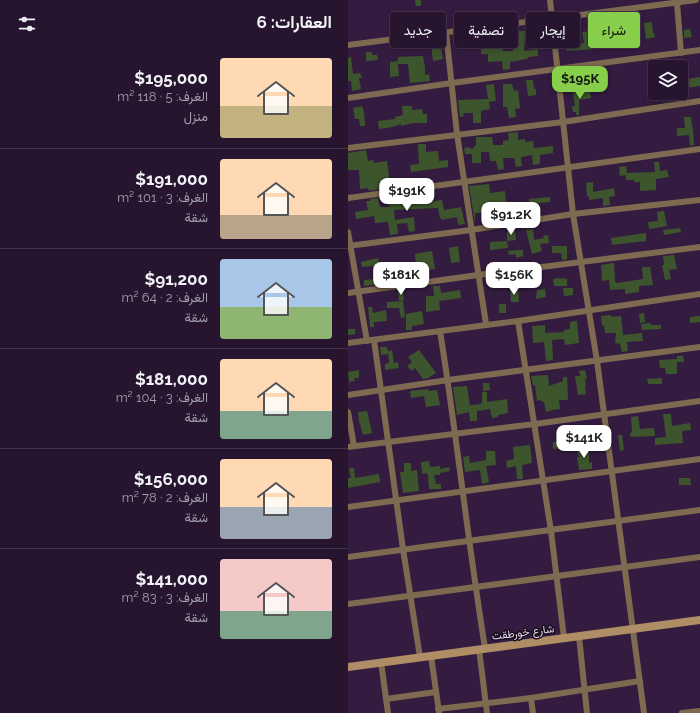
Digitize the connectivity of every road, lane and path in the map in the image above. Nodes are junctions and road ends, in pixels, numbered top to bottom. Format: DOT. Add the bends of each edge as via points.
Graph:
graph roads {
  1 [pos="550,0"];
  2 [pos="696,0"];
  3 [pos="676,3"];
  4 [pos="551,12"];
  5 [pos="580,16"];
  6 [pos="526,23"];
  7 [pos="446,32"];
  8 [pos="390,39"];
  9 [pos="348,45"];
  10 [pos="555,48"];
  11 [pos="700,50"];
  12 [pos="681,53"];
  13 [pos="557,69"];
  14 [pos="452,83"];
  15 [pos="348,98"];
  16 [pos="700,101"];
  17 [pos="563,122"];
  18 [pos="457,134"];
  19 [pos="348,148"];
  20 [pos="700,149"];
  21 [pos="568,167"];
  22 [pos="464,181"];
  23 [pos="348,198"];
  24 [pos="700,200"];
  25 [pos="573,214"];
  26 [pos="471,230"];
  27 [pos="348,232"];
  28 [pos="349,246"];
  29 [pos="700,247"];
  30 [pos="581,262"];
  31 [pos="478,275"];
  32 [pos="359,292"];
  33 [pos="348,293"];
  34 [pos="700,294"];
  35 [pos="588,311"];
  36 [pos="518,321"];
  37 [pos="486,324"];
  38 [pos="440,331"];
  39 [pos="370,340"];
  40 [pos="348,344"];
  41 [pos="700,348"];
  42 [pos="597,361"];
  43 [pos="527,370"];
  44 [pos="448,380"];
  45 [pos="381,390"];
  46 [pos="348,395"];
  47 [pos="700,401"];
  48 [pos="348,412"];
  49 [pos="605,414"];
  50 [pos="535,424"];
  51 [pos="455,434"];
  52 [pos="388,443"];
  53 [pos="351,447"];
  54 [pos="700,460"];
  55 [pos="612,471"];
  56 [pos="544,480"];
  57 [pos="464,491"];
  58 [pos="396,500"];
  59 [pos="348,507"];
  60 [pos="700,510"];
  61 [pos="619,522"];
  62 [pos="551,531"];
  63 [pos="470,541"];
  64 [pos="403,549"];
  65 [pos="348,557"];
  66 [pos="700,557"];
  67 [pos="625,567"];
  68 [pos="556,576"];
  69 [pos="475,588"];
  70 [pos="410,596"];
  71 [pos="348,604"];
  72 [pos="700,620"];
  73 [pos="633,628"];
  74 [pos="579,636"];
  75 [pos="564,638"];
  76 [pos="482,649"];
  77 [pos="431,656"];
  78 [pos="420,657"];
  79 [pos="381,662"];
  80 [pos="348,667"];
  81 [pos="640,681"];
  82 [pos="585,689"];
  83 [pos="436,692"];
  84 [pos="531,698"];
  85 [pos="386,699"];
  86 [pos="486,703"];
  87 [pos="438,711"];
  88 [pos="700,711"];
  89 [pos="388,713"];
  90 [pos="487,713"];
  91 [pos="533,713"];
  92 [pos="587,713"];
  93 [pos="644,713"];
  94 [pos="682,713"];
  1 -- 4 [label="street"];
  2 -- 3 [label="street"];
  3 -- 5 [label="street"];
  3 -- 12 [label="street"];
  6 -- 7 [label="street"];
  7 -- 14 [label="street"];
  8 -- 9 [label="street"];
  10 -- 13 [label="street"];
  11 -- 12 [label="street"];
  12 -- 13 [label="street"];
  13 -- 14 [label="street"];
  13 -- 17 [label="street"];
  14 -- 15 [label="street"];
  14 -- 18 [label="street"];
  16 -- 17 [label="street"];
  17 -- 18 [label="street"];
  17 -- 21 [label="street"];
  18 -- 19 [label="street"];
  18 -- 22 [label="street"];
  20 -- 21 [label="street"];
  21 -- 22 [label="street"];
  21 -- 25 [label="street"];
  22 -- 23 [label="street"];
  22 -- 26 [label="street"];
  24 -- 25 [label="street"];
  25 -- 26 [label="street"];
  25 -- 30 [label="street"];
  26 -- 28 [label="street"];
  26 -- 31 [label="street"];
  27 -- 28 [label="street"];
  28 -- 32 [label="street"];
  29 -- 30 [label="street"];
  30 -- 31 [label="street"];
  30 -- 35 [label="street"];
  31 -- 32 [label="street"];
  31 -- 37 [label="street"];
  32 -- 33 [label="street"];
  32 -- 39 [label="street"];
  34 -- 35 [label="street"];
  35 -- 36 [label="street"];
  35 -- 42 [label="street"];
  36 -- 37 [label="street"];
  36 -- 43 [label="street"];
  37 -- 38 [label="street"];
  38 -- 39 [label="street"];
  38 -- 44 [label="street"];
  39 -- 40 [label="street"];
  39 -- 45 [label="street"];
  41 -- 42 [label="street"];
  42 -- 43 [label="street"];
  42 -- 49 [label="street"];
  43 -- 44 [label="street"];
  43 -- 50 [label="street"];
  44 -- 45 [label="street"];
  44 -- 51 [label="street"];
  45 -- 46 [label="street"];
  45 -- 52 [label="street"];
  47 -- 49 [label="street"];
  48 -- 53 [label="street"];
  49 -- 50 [label="street"];
  49 -- 55 [label="street"];
  50 -- 51 [label="street"];
  50 -- 56 [label="street"];
  51 -- 52 [label="street"];
  51 -- 57 [label="street"];
  52 -- 53 [label="street"];
  52 -- 58 [label="street"];
  54 -- 55 [label="street"];
  55 -- 56 [label="street"];
  55 -- 61 [label="street"];
  56 -- 57 [label="street"];
  56 -- 62 [label="street"];
  57 -- 58 [label="street"];
  57 -- 63 [label="street"];
  58 -- 59 [label="street"];
  58 -- 64 [label="street"];
  60 -- 61 [label="street"];
  61 -- 62 [label="street"];
  61 -- 67 [label="street"];
  62 -- 63 [label="street"];
  62 -- 68 [label="street"];
  63 -- 64 [label="street"];
  63 -- 69 [label="street"];
  64 -- 65 [label="street"];
  64 -- 70 [label="street"];
  66 -- 67 [label="street"];
  67 -- 68 [label="street"];
  67 -- 73 [label="street"];
  68 -- 69 [label="street"];
  68 -- 75 [label="street"];
  69 -- 70 [label="street"];
  69 -- 76 [label="street"];
  70 -- 71 [label="street"];
  70 -- 78 [label="street"];
  72 -- 73 [label="street, شارع خورطقت"];
  73 -- 74 [label="street, شارع خورطقت"];
  73 -- 81 [label="street"];
  74 -- 75 [label="street, شارع خورطقت"];
  74 -- 82 [label="street"];
  75 -- 76 [label="street, شارع خورطقت"];
  76 -- 77 [label="street, شارع خورطقت"];
  76 -- 86 [label="street"];
  77 -- 78 [label="street, شارع خورطقت"];
  77 -- 83 [label="street"];
  78 -- 79 [label="street, شارع خورطقت"];
  79 -- 80 [label="street, شارع خورطقت"];
  79 -- 85 [label="street"];
  81 -- 82 [label="street"];
  81 -- 93 [label="street"];
  82 -- 84 [label="street"];
  82 -- 92 [label="street"];
  83 -- 85 [label="street"];
  83 -- 87 [label="street"];
  84 -- 86 [label="street"];
  84 -- 91 [label="street"];
  85 -- 89 [label="street"];
  86 -- 87 [label="street"];
  86 -- 90 [label="street"];
  88 -- 94 [label="street"];
}
